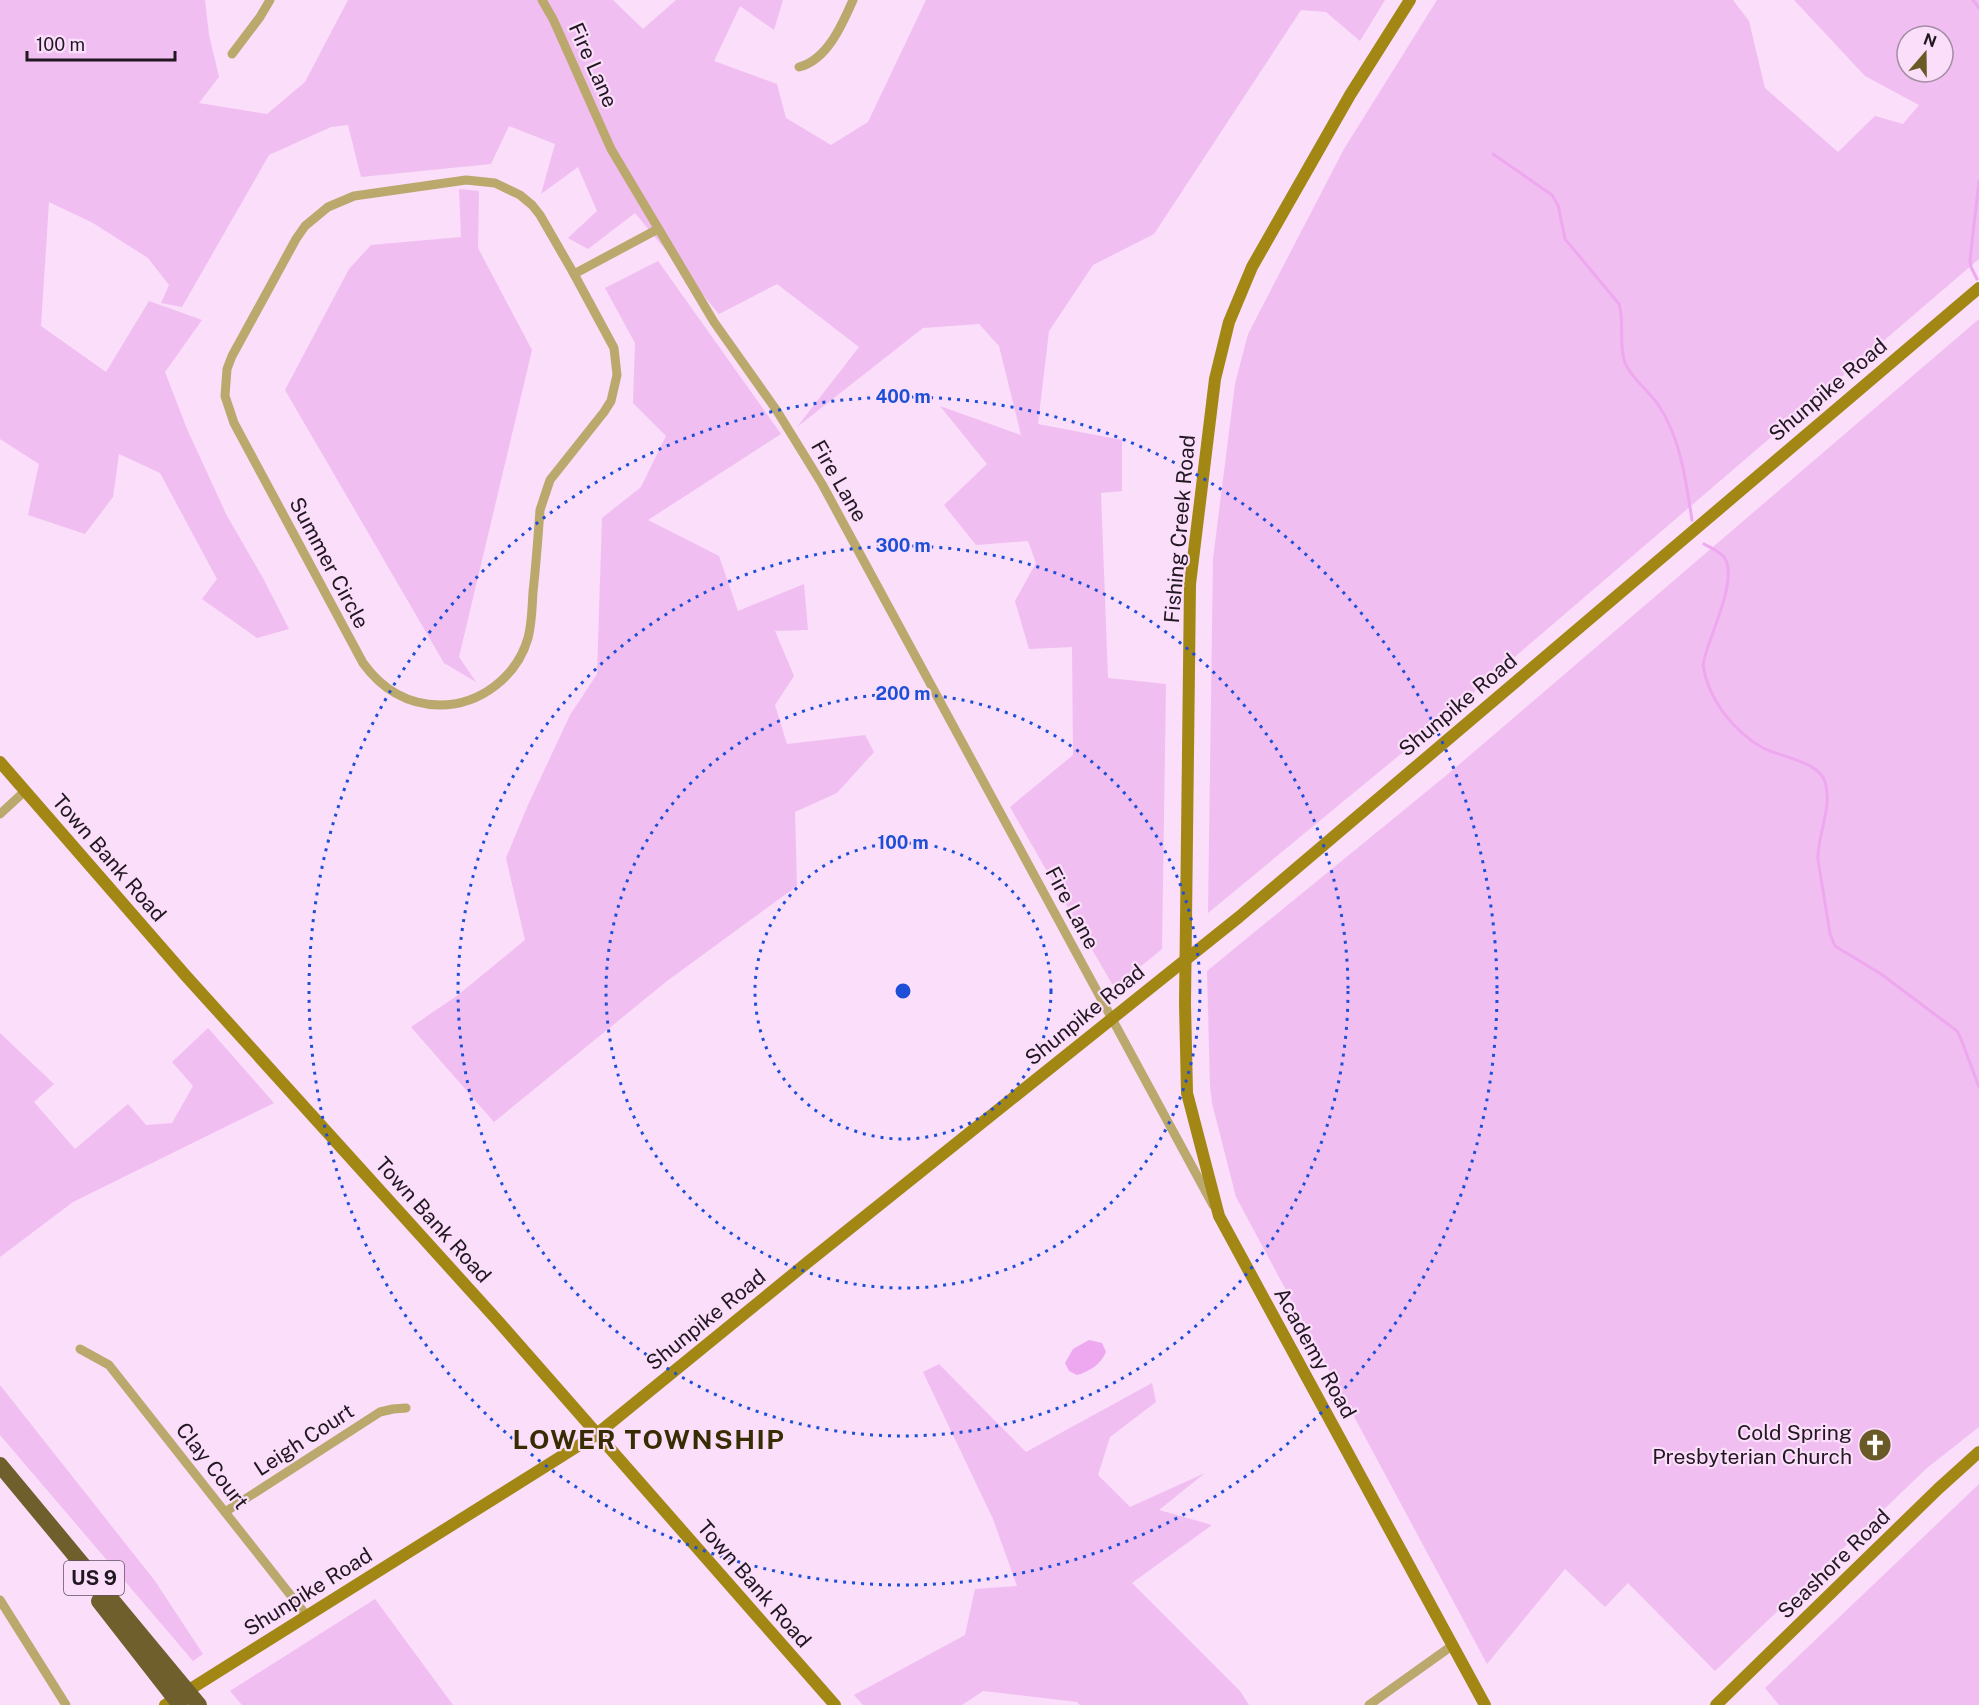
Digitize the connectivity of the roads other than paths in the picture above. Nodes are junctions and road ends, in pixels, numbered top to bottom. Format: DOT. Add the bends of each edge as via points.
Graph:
graph roads {
  1 [pos="270,0"];
  2 [pos="542,0"];
  3 [pos="853,0"];
  4 [pos="1410,0"];
  5 [pos="232,54"];
  6 [pos="799,67"];
  7 [pos="658,229"];
  8 [pos="574,274"];
  9 [pos="1979,288"];
  10 [pos="0,762"];
  11 [pos="25,791"];
  12 [pos="0,814"];
  13 [pos="1185,960"];
  14 [pos="1112,1019"];
  15 [pos="1219,1216"];
  16 [pos="80,1349"];
  17 [pos="406,1408"];
  18 [pos="597,1434"];
  19 [pos="1979,1452"];
  20 [pos="0,1466"];
  21 [pos="225,1512"];
  22 [pos="0,1600"];
  23 [pos="307,1616"];
  24 [pos="1453,1645"];
  25 [pos="176,1700"];
  26 [pos="66,1705"];
  27 [pos="199,1705"];
  28 [pos="835,1705"];
  29 [pos="1368,1705"];
  30 [pos="1485,1705"];
  31 [pos="1716,1705"];
  1 -- 5 [label="street"];
  2 -- 7 [label="street, Fire Lane" via="611,149"];
  3 -- 6 [label="street" via="823,53"];
  4 -- 13 [label="street, Fishing Creek Road" via="1350,95 1252,267 1222,347 1190,584"];
  7 -- 8 [label="street"];
  7 -- 14 [label="street, Fire Lane" via="714,322 777,411 822,484"];
  8 -- 8 [label="street, Summer Circle" via="611,342 617,375 604,412 559,468 544,496 531,621 523,651 502,680 470,700 441,705 411,701 383,686 363,663 234,423 225,396 227,369 305,226 327,207 354,196 466,180 495,183 532,205"];
  9 -- 13 [label="street, Shunpike Road"];
  10 -- 11 [label="street, Town Bank Road"];
  11 -- 12 [label="street"];
  11 -- 18 [label="street, Town Bank Road"];
  13 -- 14 [label="street, Shunpike Road"];
  13 -- 15 [label="street, Fishing Creek Road" via="1187,1093"];
  14 -- 15 [label="street, Academy Road"];
  14 -- 18 [label="street, Shunpike Road"];
  15 -- 24 [label="street, Academy Road"];
  16 -- 21 [label="street, Clay Court" via="109,1365"];
  17 -- 21 [label="street, Leigh Court" via="380,1412"];
  18 -- 23 [label="street, Shunpike Road"];
  18 -- 28 [label="street, Town Bank Road"];
  19 -- 31 [label="street, Seashore Road"];
  20 -- 25 [label="highway, US 9"];
  21 -- 23 [label="street, Clay Court"];
  22 -- 26 [label="street"];
  23 -- 25 [label="street, Shunpike Road"];
  24 -- 29 [label="street"];
  24 -- 30 [label="street, Academy Road"];
  25 -- 27 [label="highway, US 9"];
}
